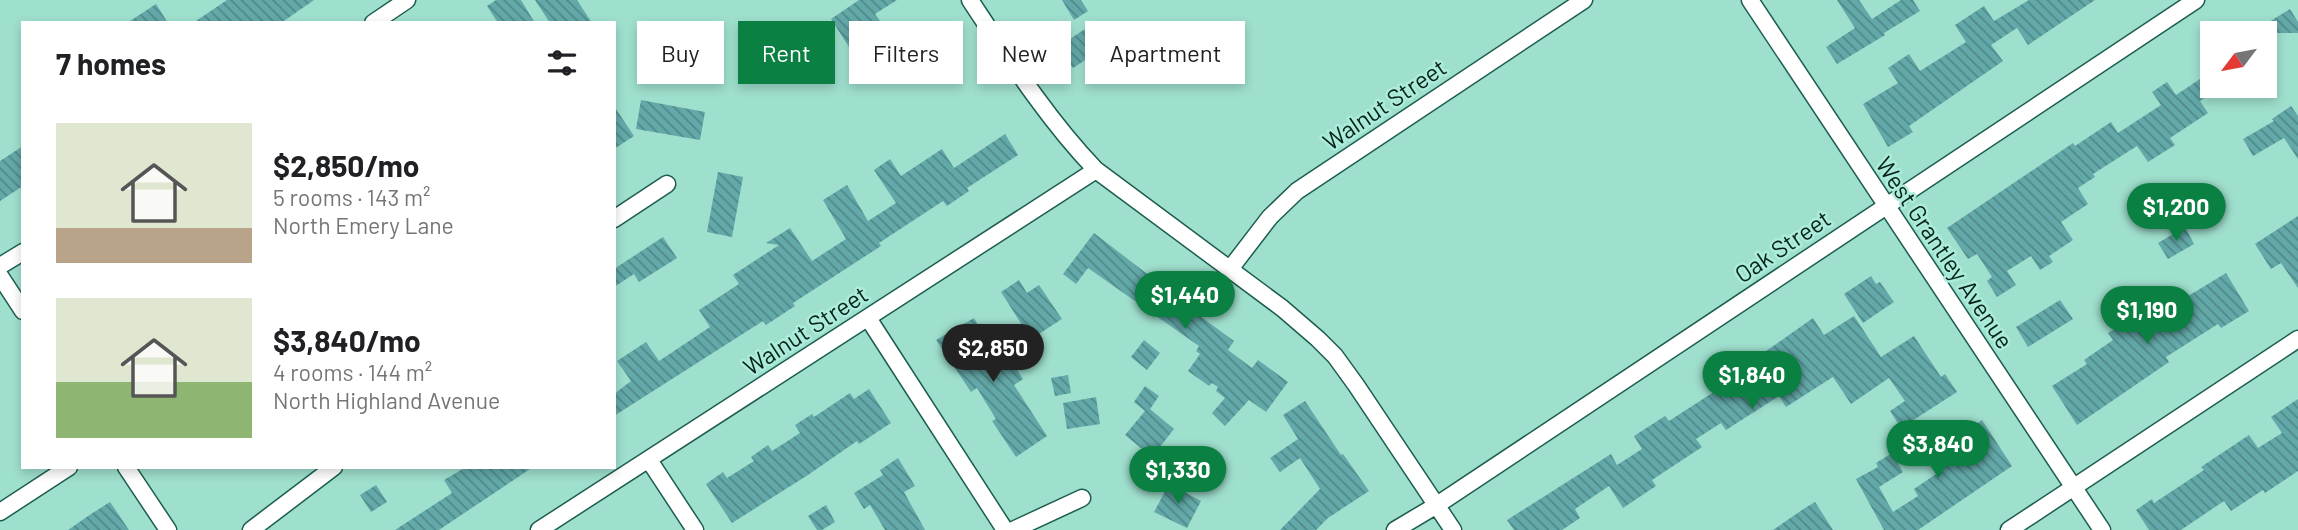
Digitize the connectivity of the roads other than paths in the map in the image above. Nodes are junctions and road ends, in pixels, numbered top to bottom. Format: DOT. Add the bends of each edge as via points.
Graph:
graph roads {
  1 [pos="407,0"];
  2 [pos="970,0"];
  3 [pos="1584,0"];
  4 [pos="1750,0"];
  5 [pos="2196,0"];
  6 [pos="376,21"];
  7 [pos="1096,170"];
  8 [pos="667,184"];
  9 [pos="1886,207"];
  10 [pos="616,218"];
  11 [pos="21,252"];
  12 [pos="0,266"];
  13 [pos="1230,269"];
  14 [pos="0,276"];
  15 [pos="21,308"];
  16 [pos="868,318"];
  17 [pos="2298,339"];
  18 [pos="649,460"];
  19 [pos="66,469"];
  20 [pos="127,469"];
  21 [pos="331,469"];
  22 [pos="2074,487"];
  23 [pos="1082,498"];
  24 [pos="1437,505"];
  25 [pos="0,512"];
  26 [pos="168,530"];
  27 [pos="251,530"];
  28 [pos="539,530"];
  29 [pos="695,530"];
  30 [pos="1005,530"];
  31 [pos="1013,530"];
  32 [pos="1395,530"];
  33 [pos="1453,530"];
  34 [pos="2009,530"];
  35 [pos="2102,530"];
  1 -- 6 [label="street"];
  2 -- 7 [label="street" via="1044,109"];
  3 -- 13 [label="street, Walnut Street" via="1297,191 1270,217"];
  4 -- 9 [label="street, West Grantley Avenue"];
  5 -- 9 [label="street, Oak Street"];
  7 -- 13 [label="street"];
  7 -- 16 [label="street, Walnut Street"];
  8 -- 10 [label="street"];
  9 -- 22 [label="street, West Grantley Avenue"];
  9 -- 24 [label="street, Oak Street"];
  11 -- 12 [label="street"];
  13 -- 24 [label="street" via="1282,307 1335,356"];
  14 -- 15 [label="street"];
  16 -- 18 [label="street, Walnut Street"];
  16 -- 30 [label="street"];
  17 -- 22 [label="street"];
  18 -- 28 [label="street, Walnut Street"];
  18 -- 29 [label="street"];
  19 -- 25 [label="street"];
  20 -- 26 [label="street"];
  21 -- 27 [label="street"];
  22 -- 34 [label="street"];
  22 -- 35 [label="street, West Grantley Avenue"];
  23 -- 31 [label="street"];
  24 -- 32 [label="street, Oak Street"];
  24 -- 33 [label="street"];
}
